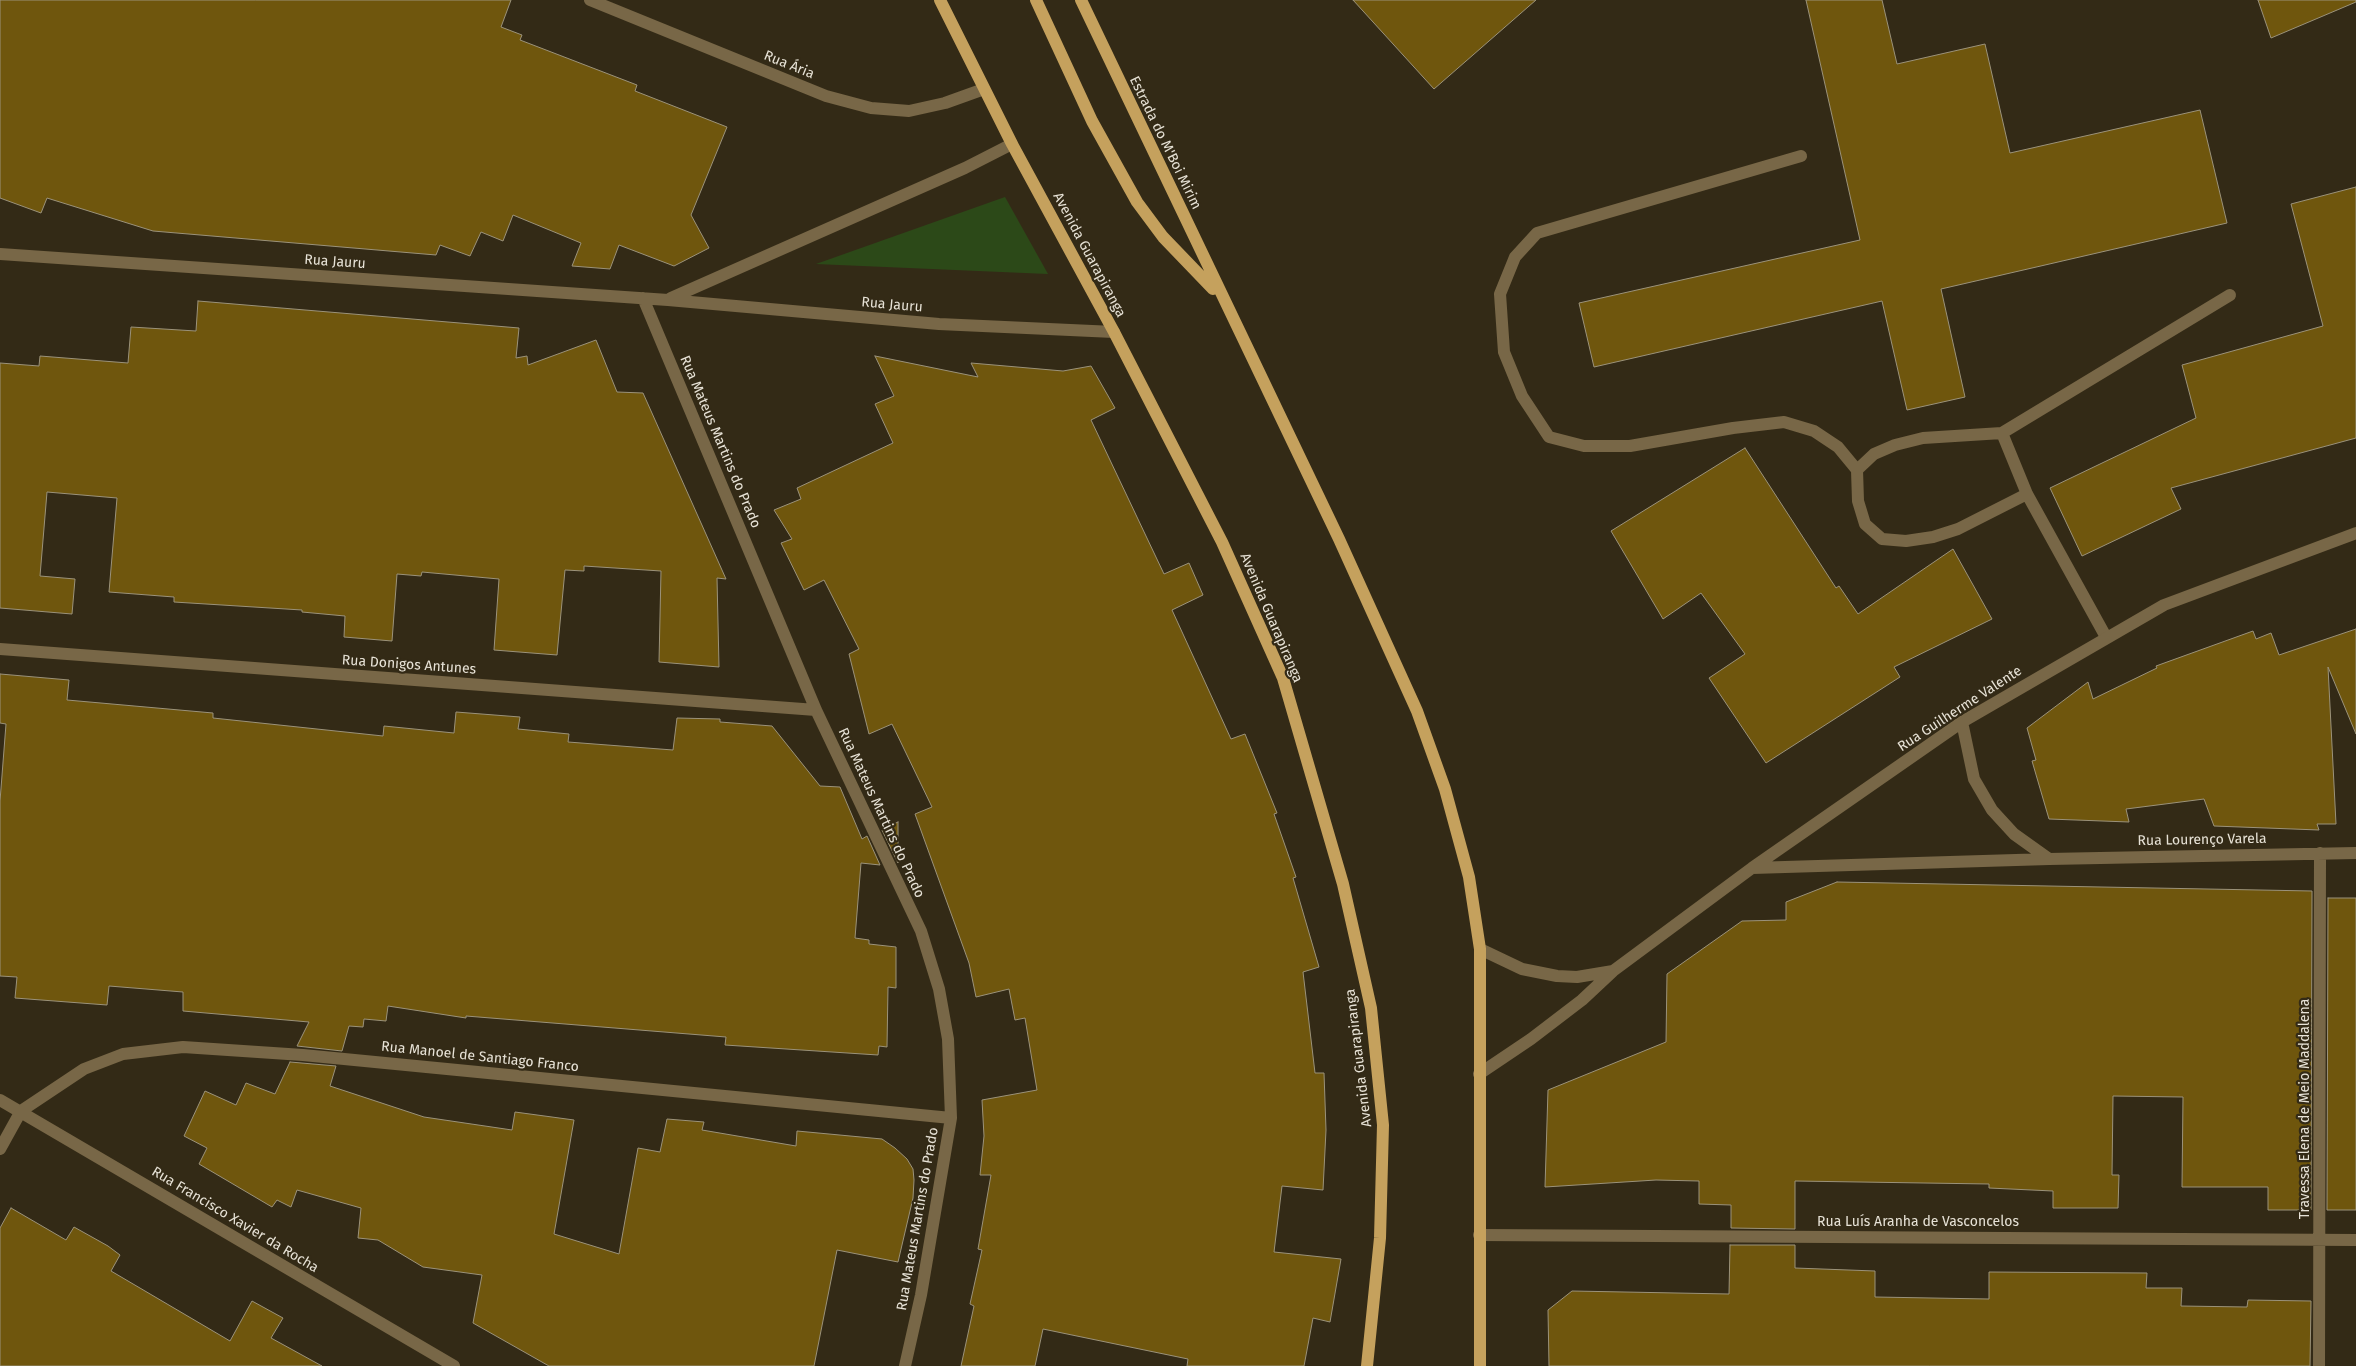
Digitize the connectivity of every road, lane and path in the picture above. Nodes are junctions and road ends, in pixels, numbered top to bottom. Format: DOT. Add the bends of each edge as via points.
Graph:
graph roads {
  1 [pos="590,0"];
  2 [pos="940,0"];
  3 [pos="1036,0"];
  4 [pos="1081,0"];
  5 [pos="984,89"];
  6 [pos="1012,144"];
  7 [pos="1801,156"];
  8 [pos="0,254"];
  9 [pos="2230,296"];
  10 [pos="644,298"];
  11 [pos="1222,298"];
  12 [pos="668,300"];
  13 [pos="1114,332"];
  14 [pos="2002,433"];
  15 [pos="1857,470"];
  16 [pos="2027,494"];
  17 [pos="2356,533"];
  18 [pos="2106,637"];
  19 [pos="0,649"];
  20 [pos="816,710"];
  21 [pos="1962,722"];
  22 [pos="2320,852"];
  23 [pos="2356,853"];
  24 [pos="2049,859"];
  25 [pos="1752,868"];
  26 [pos="1480,948"];
  27 [pos="1613,971"];
  28 [pos="1480,1074"];
  29 [pos="0,1100"];
  30 [pos="20,1111"];
  31 [pos="951,1118"];
  32 [pos="0,1149"];
  33 [pos="1479,1235"];
  34 [pos="2320,1240"];
  35 [pos="2356,1240"];
  36 [pos="454,1366"];
  37 [pos="905,1366"];
  38 [pos="1367,1366"];
  39 [pos="1480,1366"];
  40 [pos="2319,1366"];
  1 -- 5 [label="street, Rua Ária" via="826,96 871,108 909,111"];
  2 -- 5 [label="main road, Avenida Guarapiranga"];
  3 -- 11 [label="main road" via="1092,121 1136,202 1163,237"];
  4 -- 11 [label="main road, Estrada do M'Boi Mirim"];
  5 -- 6 [label="main road, Avenida Guarapiranga"];
  6 -- 12 [label="street, Rua Jauru"];
  6 -- 13 [label="main road, Avenida Guarapiranga"];
  7 -- 15 [label="street" via="1537,233 1515,258 1500,294 1504,352 1522,396 1549,437 1584,446 1630,446 1784,422 1814,431 1838,447"];
  8 -- 10 [label="street, Rua Jauru"];
  9 -- 14 [label="street"];
  10 -- 12 [label="street, Rua Jauru"];
  10 -- 20 [label="street, Rua Mateus Martins do Prado"];
  11 -- 26 [label="main road" via="1339,538 1417,710 1448,798 1468,877"];
  12 -- 13 [label="street, Rua Jauru" via="939,324"];
  13 -- 38 [label="main road, Avenida Guarapiranga" via="1222,542 1283,678 1343,884 1371,1008 1383,1124 1380,1238"];
  14 -- 15 [label="street" via="1924,438 1895,445 1874,454"];
  14 -- 16 [label="street"];
  15 -- 16 [label="street" via="1858,501 1866,524 1882,539 1932,537 1958,529"];
  16 -- 18 [label="street"];
  17 -- 18 [label="street, Rua Guilherme Valente" via="2164,605"];
  18 -- 21 [label="street, Rua Guilherme Valente"];
  19 -- 20 [label="street, Rua Donigos Antunes"];
  20 -- 31 [label="street, Rua Mateus Martins do Prado" via="921,932 939,989 948,1039"];
  21 -- 24 [label="street" via="1974,779 1992,810 2014,834"];
  21 -- 25 [label="street, Rua Guilherme Valente"];
  22 -- 23 [label="street, Rua Lourenço Varela"];
  22 -- 24 [label="street, Rua Lourenço Varela"];
  22 -- 34 [label="street, Travessa Elena de Meio Maddalena"];
  24 -- 25 [label="street, Rua Lourenço Varela"];
  25 -- 27 [label="street, Rua Guilherme Valente"];
  26 -- 27 [label="street, Rua Guilherme Valente" via="1522,969 1557,976 1578,977"];
  26 -- 28 [label="main road"];
  27 -- 28 [label="street, Rua Guilherme Valente" via="1582,1000"];
  28 -- 33 [label="main road"];
  29 -- 30 [label="street, Rua Francisco Xavier da Rocha"];
  30 -- 31 [label="street, Rua Manoel de Santiago Franco" via="84,1069 123,1054 183,1048 303,1055"];
  30 -- 32 [label="street"];
  30 -- 36 [label="street, Rua Francisco Xavier da Rocha"];
  31 -- 37 [label="street, Rua Mateus Martins do Prado" via="921,1295"];
  33 -- 34 [label="street, Rua Luís Aranha de Vasconcelos"];
  33 -- 39 [label="main road"];
  34 -- 35 [label="street, Rua Luís Aranha de Vasconcelos"];
  34 -- 40 [label="street, Travessa Elena de Meio Maddalena"];
}
